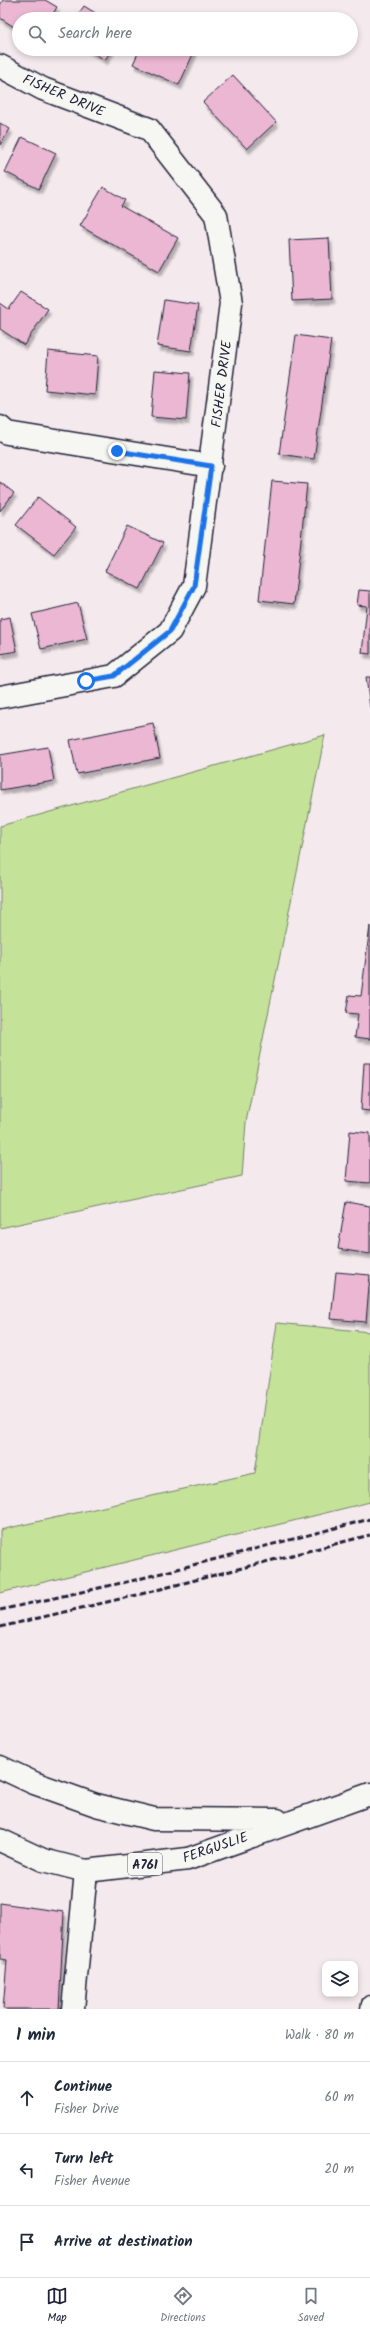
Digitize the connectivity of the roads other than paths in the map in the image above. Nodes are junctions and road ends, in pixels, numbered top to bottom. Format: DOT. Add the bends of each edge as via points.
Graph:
graph roads {
  1 [pos="0,66"];
  2 [pos="0,427"];
  3 [pos="211,466"];
  4 [pos="0,697"];
  5 [pos="0,1767"];
  6 [pos="370,1794"];
  7 [pos="290,1820"];
  8 [pos="0,1840"];
  9 [pos="86,1871"];
  10 [pos="370,2004"];
  11 [pos="73,2009"];
  12 [pos="369,2009"];
  1 -- 3 [label="street, FISHER DRIVE" via="43,89 149,129 216,215 231,303"];
  2 -- 3 [label="street" via="7,433"];
  3 -- 4 [label="street, FISHER DRIVE" via="194,586 170,631 114,676"];
  5 -- 7 [label="street, FERGUSLIE / A761" via="34,1783 96,1806 154,1819"];
  6 -- 7 [label="street, FERGUSLIE / A761" via="338,1807"];
  7 -- 9 [label="street, FERGUSLIE / A761" via="188,1859"];
  8 -- 9 [label="street, FERGUSLIE / A761" via="43,1860"];
  9 -- 11 [label="street"];
  10 -- 12 [label="lane"];
}
